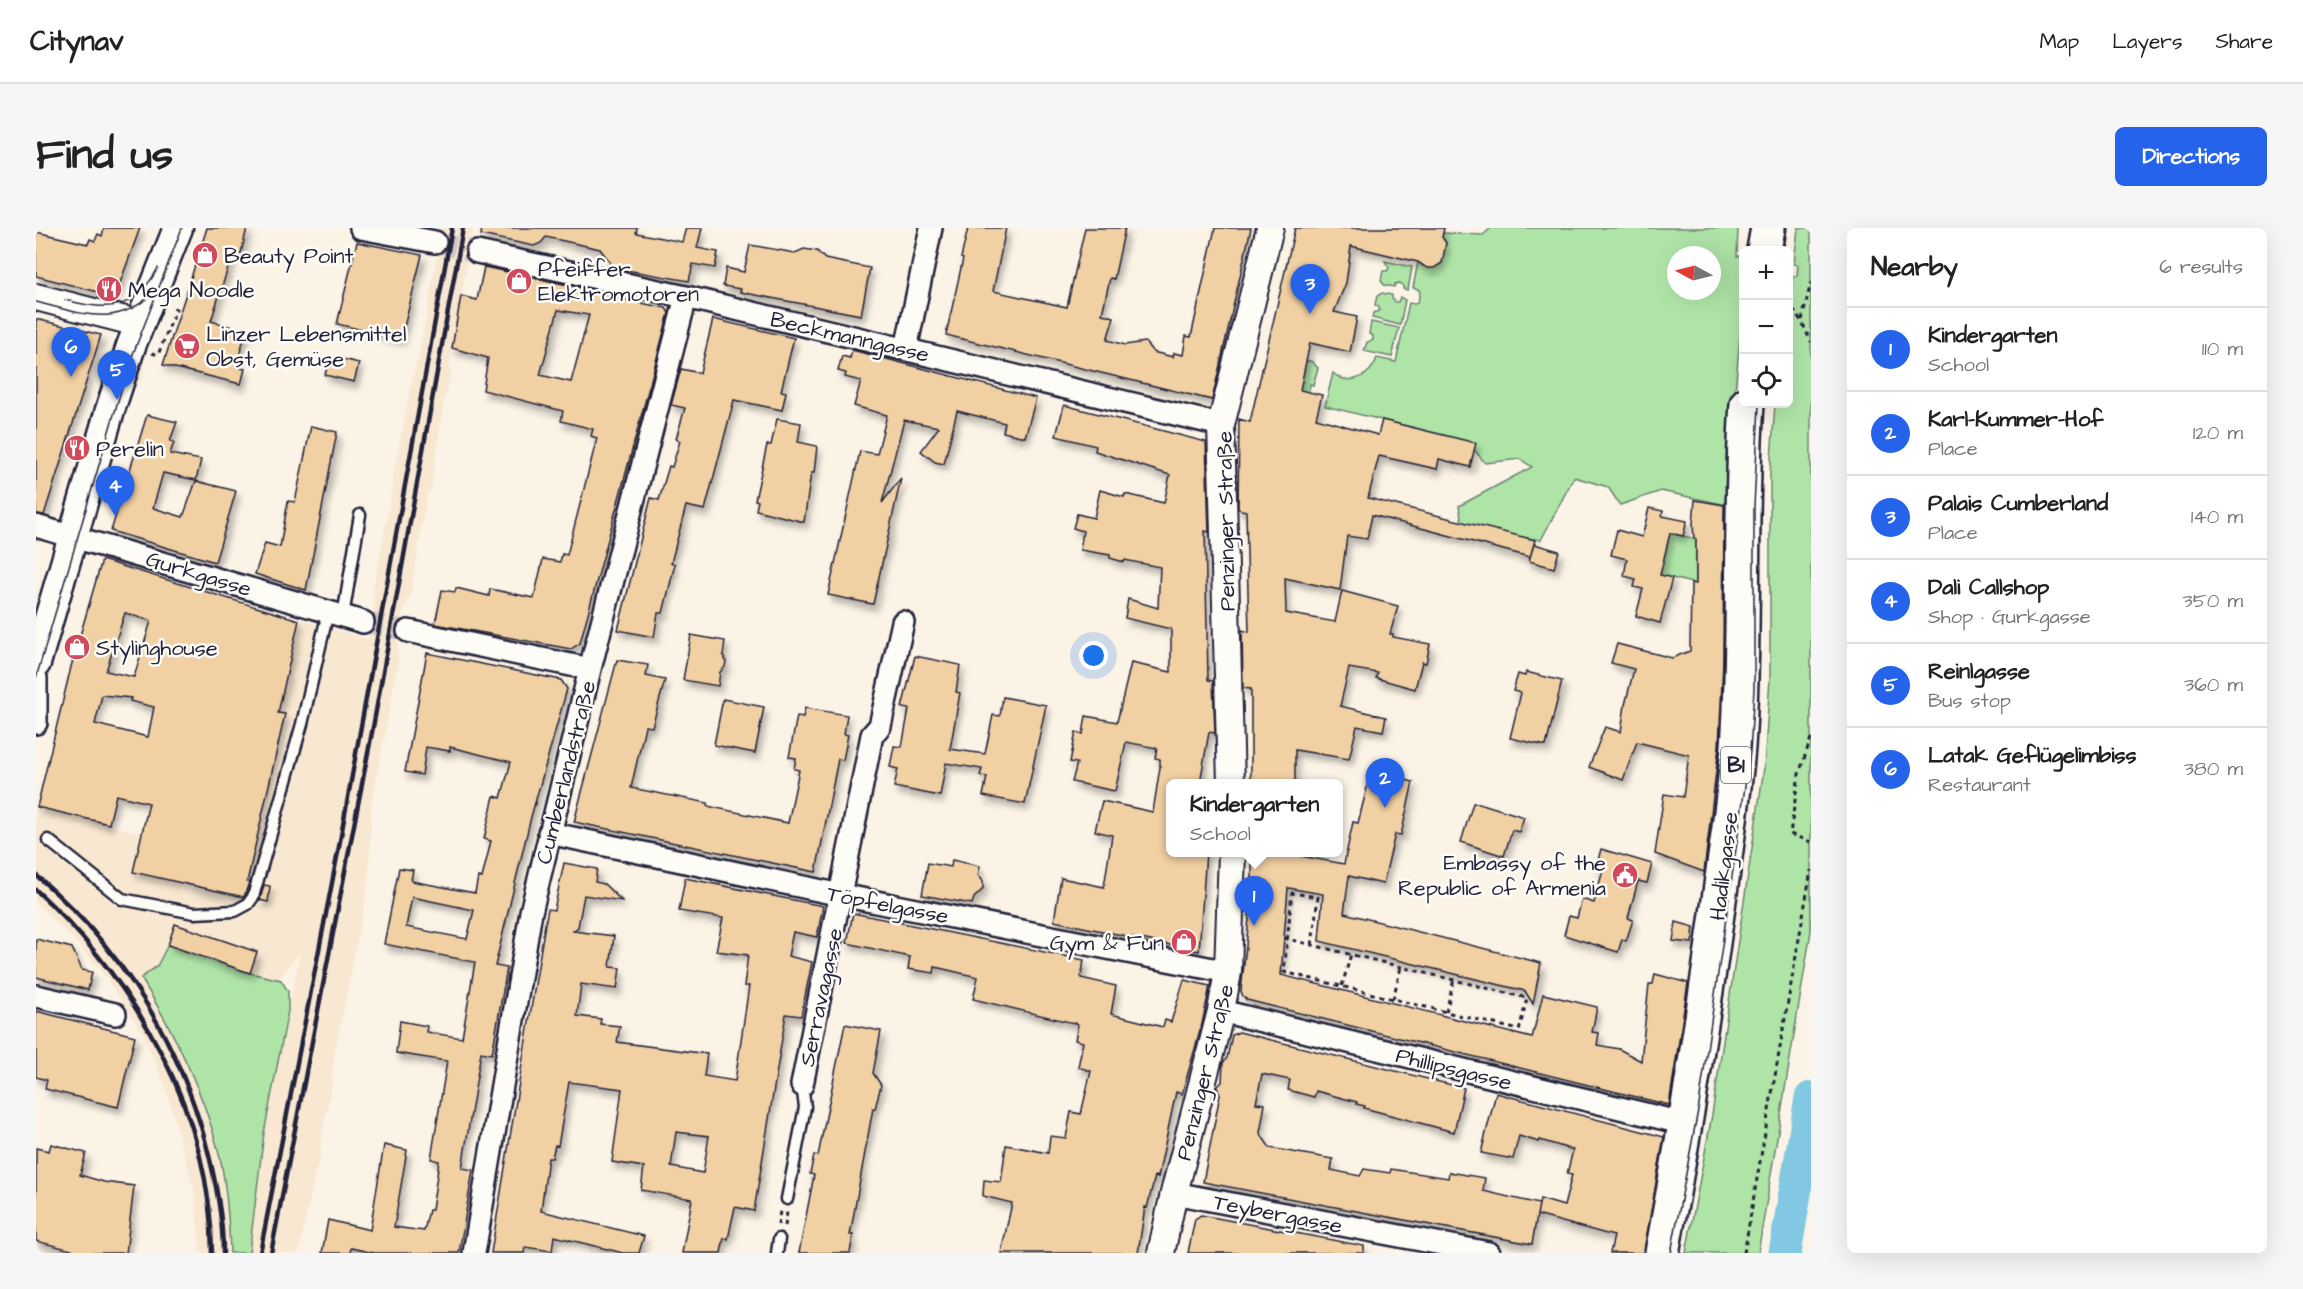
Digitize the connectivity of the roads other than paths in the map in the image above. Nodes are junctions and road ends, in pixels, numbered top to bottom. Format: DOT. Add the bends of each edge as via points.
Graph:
graph roads {
  1 [pos="178,228"];
  2 [pos="361,228"];
  3 [pos="931,228"];
  4 [pos="1270,228"];
  5 [pos="1768,228"];
  6 [pos="435,242"];
  7 [pos="1765,246"];
  8 [pos="477,252"];
  9 [pos="36,297"];
  10 [pos="686,297"];
  11 [pos="141,324"];
  12 [pos="906,349"];
  13 [pos="1747,408"];
  14 [pos="1221,425"];
  15 [pos="360,515"];
  16 [pos="36,526"];
  17 [pos="73,535"];
  18 [pos="344,617"];
  19 [pos="903,622"];
  20 [pos="408,632"];
  21 [pos="36,663"];
  22 [pos="590,669"];
  23 [pos="36,678"];
  24 [pos="36,723"];
  25 [pos="1231,779"];
  26 [pos="549,833"];
  27 [pos="48,840"];
  28 [pos="1232,857"];
  29 [pos="841,895"];
  30 [pos="1228,972"];
  31 [pos="36,996"];
  32 [pos="1221,1011"];
  33 [pos="115,1014"];
  34 [pos="802,1085"];
  35 [pos="1686,1124"];
  36 [pos="1174,1193"];
  37 [pos="787,1198"];
  38 [pos="779,1239"];
  39 [pos="474,1253"];
  40 [pos="777,1253"];
  41 [pos="1161,1253"];
  42 [pos="1489,1253"];
  43 [pos="1662,1253"];
  1 -- 11 [label="main road"];
  2 -- 6 [label="street"];
  3 -- 12 [label="street"];
  4 -- 14 [label="street, Penzinger Straße"];
  5 -- 7 [label="main road"];
  8 -- 10 [label="street, Beckmanngasse"];
  9 -- 11 [label="street"];
  10 -- 12 [label="street, Beckmanngasse"];
  10 -- 22 [label="street, Cumberlandstraße"];
  11 -- 17 [label="main road" via="110,410"];
  12 -- 14 [label="street, Beckmanngasse"];
  13 -- 35 [label="main road, Hadikgasse / B1" via="1738,750"];
  14 -- 25 [label="street, Penzinger Straße"];
  15 -- 18 [label="lane"];
  16 -- 17 [label="street, Gurkgasse"];
  17 -- 18 [label="street, Gurkgasse"];
  17 -- 21 [label="main road"];
  18 -- 27 [label="lane" via="302,724 248,904 235,910 194,914 122,899"];
  19 -- 29 [label="street, Serravagasse" via="880,726 872,735"];
  20 -- 22 [label="street"];
  22 -- 26 [label="street, Cumberlandstraße"];
  23 -- 24 [label="street"];
  26 -- 29 [label="street, Töpfelgasse"];
  26 -- 39 [label="street, Cumberlandstraße" via="531,912"];
  28 -- 30 [label="street, Penzinger Straße"];
  29 -- 30 [label="street, Töpfelgasse"];
  29 -- 34 [label="street, Serravagasse"];
  30 -- 32 [label="street, Penzinger Straße"];
  31 -- 33 [label="street"];
  32 -- 35 [label="street, Phillipsgasse"];
  32 -- 36 [label="street, Penzinger Straße"];
  34 -- 37 [label="lane, Serravagasse" via="805,1107"];
  35 -- 43 [label="main road, Hadikgasse / B1"];
  36 -- 41 [label="street, Penzinger Straße"];
  36 -- 42 [label="street, Teybergasse"];
  38 -- 40 [label="lane"];
}
